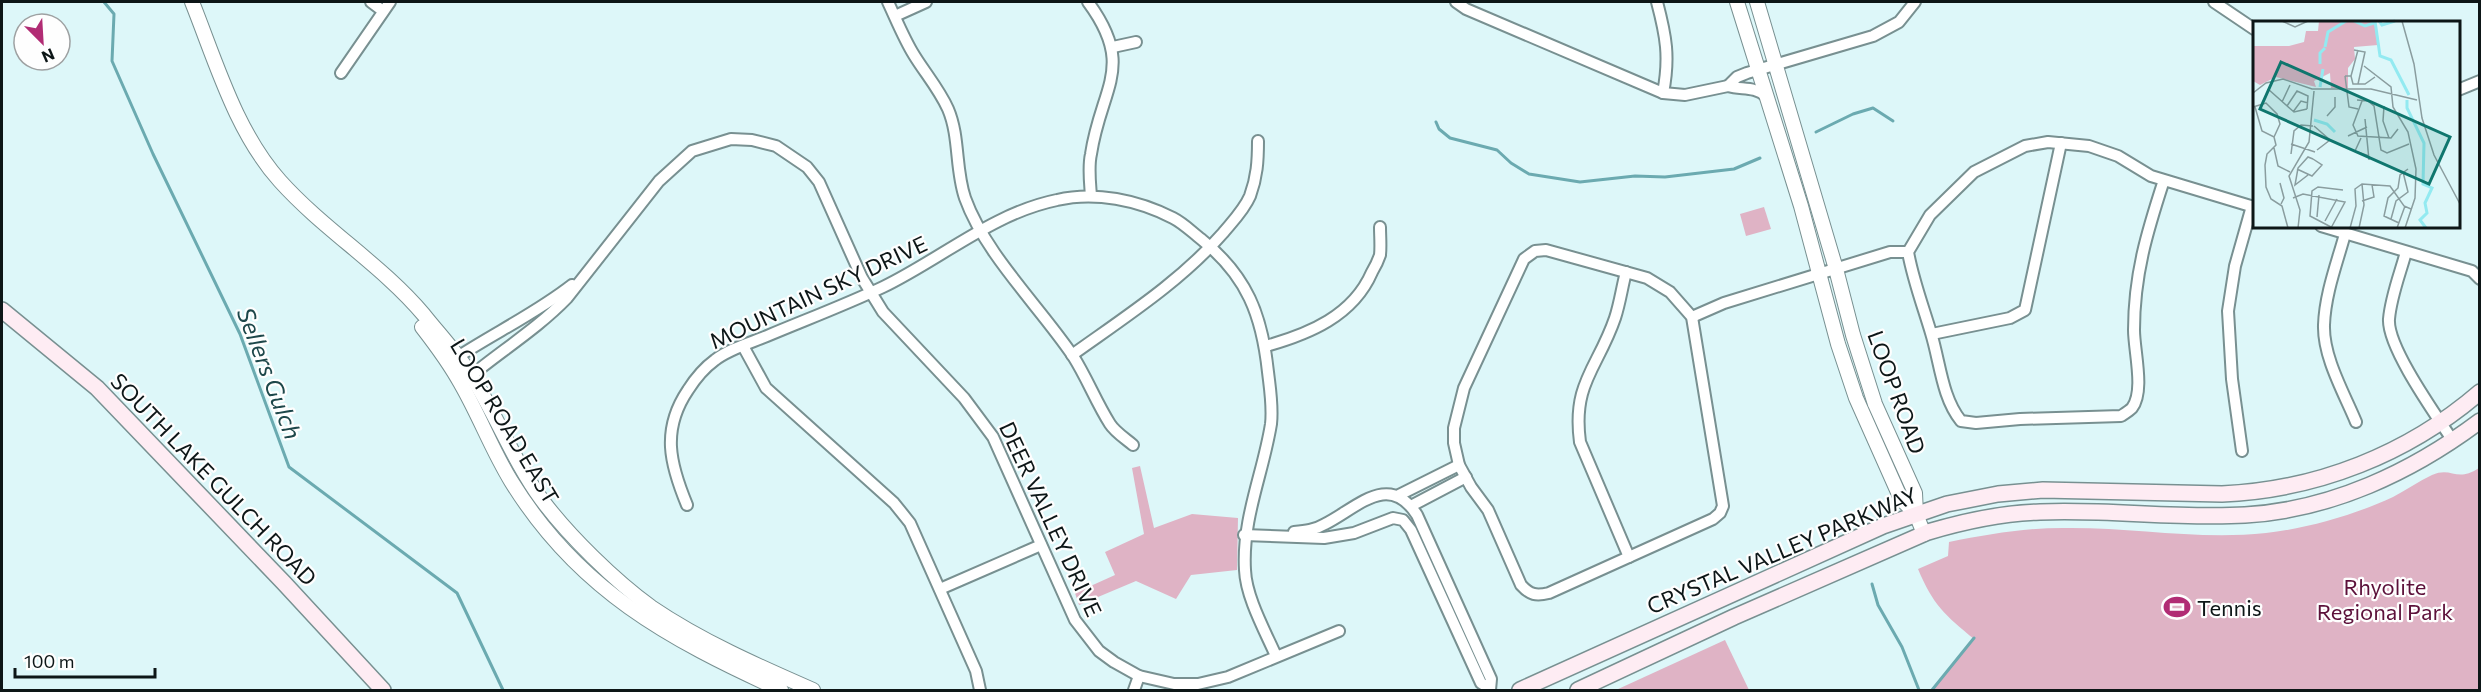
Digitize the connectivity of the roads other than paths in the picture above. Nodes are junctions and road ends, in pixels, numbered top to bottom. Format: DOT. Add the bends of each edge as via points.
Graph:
graph roads {
  1 [pos="192,2"];
  2 [pos="371,2"];
  3 [pos="888,2"];
  4 [pos="926,2"];
  5 [pos="1088,2"];
  6 [pos="1456,2"];
  7 [pos="1657,2"];
  8 [pos="1737,2"];
  9 [pos="1757,2"];
  10 [pos="1915,2"];
  11 [pos="2214,2"];
  12 [pos="386,6"];
  13 [pos="895,15"];
  14 [pos="2253,28"];
  15 [pos="1136,42"];
  16 [pos="1113,47"];
  17 [pos="1776,65"];
  18 [pos="1758,70"];
  19 [pos="341,73"];
  20 [pos="2480,81"];
  21 [pos="1728,86"];
  22 [pos="2460,89"];
  23 [pos="1664,93"];
  24 [pos="1766,96"];
  25 [pos="1258,141"];
  26 [pos="2061,143"];
  27 [pos="2164,180"];
  28 [pos="1091,196"];
  29 [pos="2253,206"];
  30 [pos="1380,227"];
  31 [pos="2327,228"];
  32 [pos="982,231"];
  33 [pos="2345,234"];
  34 [pos="1210,247"];
  35 [pos="1908,252"];
  36 [pos="2406,252"];
  37 [pos="1836,269"];
  38 [pos="1626,272"];
  39 [pos="1818,275"];
  40 [pos="581,278"];
  41 [pos="2480,279"];
  42 [pos="870,292"];
  43 [pos="2,310"];
  44 [pos="1692,317"];
  45 [pos="1932,334"];
  46 [pos="743,346"];
  47 [pos="1266,346"];
  48 [pos="1072,355"];
  49 [pos="453,360"];
  50 [pos="466,380"];
  51 [pos="2480,392"];
  52 [pos="2480,421"];
  53 [pos="2356,422"];
  54 [pos="2441,422"];
  55 [pos="2453,441"];
  56 [pos="1133,446"];
  57 [pos="2242,451"];
  58 [pos="1459,465"];
  59 [pos="1466,477"];
  60 [pos="1399,495"];
  61 [pos="687,504"];
  62 [pos="1411,506"];
  63 [pos="1916,514"];
  64 [pos="1924,534"];
  65 [pos="1244,535"];
  66 [pos="1275,535"];
  67 [pos="1041,545"];
  68 [pos="1629,557"];
  69 [pos="940,589"];
  70 [pos="1339,631"];
  71 [pos="1276,656"];
  72 [pos="1139,676"];
  73 [pos="1490,689"];
  74 [pos="383,690"];
  75 [pos="781,690"];
  76 [pos="813,690"];
  77 [pos="980,690"];
  78 [pos="1134,690"];
  79 [pos="1520,690"];
  80 [pos="1578,690"];
  1 -- 49 [label="street, LOOP ROAD EAST" via="234,108 279,180 413,302"];
  2 -- 12 [label="street"];
  3 -- 13 [label="street"];
  4 -- 13 [label="street"];
  5 -- 16 [label="street"];
  6 -- 23 [label="street"];
  7 -- 23 [label="street" via="1668,45"];
  8 -- 18 [label="street, LOOP ROAD"];
  9 -- 17 [label="street, LOOP ROAD"];
  10 -- 17 [label="street" via="1899,22 1873,36"];
  11 -- 14 [label="street"];
  12 -- 19 [label="street"];
  13 -- 32 [label="street" via="948,111 956,136 959,176"];
  15 -- 16 [label="street"];
  16 -- 28 [label="street" via="1113,71 1090,156"];
  17 -- 18 [label="street"];
  17 -- 37 [label="street, LOOP ROAD"];
  18 -- 21 [label="street" via="1737,76"];
  18 -- 24 [label="street, LOOP ROAD"];
  20 -- 22 [label="street"];
  21 -- 23 [label="street" via="1685,94"];
  21 -- 24 [label="street" via="1751,88"];
  24 -- 39 [label="street, LOOP ROAD"];
  25 -- 34 [label="street" via="1258,171 1249,198"];
  26 -- 27 [label="street" via="2089,146 2118,156"];
  26 -- 35 [label="street" via="2048,141 2025,146 1974,172 1930,215"];
  26 -- 45 [label="street" via="2025,310 2010,318"];
  27 -- 29 [label="street"];
  27 -- 45 [label="street" via="2143,244 2137,280 2134,330 2139,394 2132,408 2121,416 1961,421 1952,410"];
  28 -- 32 [label="street, MOUNTAIN SKY DRIVE" via="1032,205"];
  28 -- 34 [label="street, MOUNTAIN SKY DRIVE" via="1139,203 1175,219"];
  29 -- 57 [label="street" via="2235,266 2228,311"];
  30 -- 47 [label="street" via="1380,255 1368,283 1349,305 1328,323"];
  31 -- 33 [label="street"];
  32 -- 42 [label="street, MOUNTAIN SKY DRIVE"];
  32 -- 48 [label="street"];
  33 -- 36 [label="street"];
  33 -- 53 [label="street" via="2324,326 2330,359"];
  34 -- 47 [label="street, MOUNTAIN SKY DRIVE" via="1245,287"];
  34 -- 48 [label="street" via="1165,288"];
  35 -- 37 [label="street" via="1890,252"];
  35 -- 45 [label="street"];
  36 -- 41 [label="street" via="2472,271"];
  36 -- 54 [label="street" via="2389,322 2396,349"];
  37 -- 39 [label="street"];
  37 -- 63 [label="street, LOOP ROAD" via="1875,405 1915,494"];
  38 -- 44 [label="street" via="1647,278 1670,292"];
  38 -- 58 [label="street" via="1546,250 1535,251 1524,259 1457,408 1454,443"];
  38 -- 68 [label="street" via="1615,318 1578,402 1577,422 1580,442"];
  39 -- 44 [label="street" via="1724,303"];
  39 -- 63 [label="street, LOOP ROAD" via="1856,398 1901,499"];
  40 -- 42 [label="street, DEER VALLEY DRIVE" via="676,163 709,144 752,140 776,146 813,174"];
  40 -- 49 [label="street" via="554,300"];
  40 -- 50 [label="street" via="549,316"];
  42 -- 46 [label="street, MOUNTAIN SKY DRIVE"];
  42 -- 67 [label="street, DEER VALLEY DRIVE" via="883,312 990,431"];
  43 -- 74 [label="main road, SOUTH LAKE GULCH ROAD" via="97,388"];
  44 -- 68 [label="street" via="1723,506 1713,519"];
  46 -- 61 [label="street, MOUNTAIN SKY DRIVE" via="716,359 699,376 677,413 671,433 671,457"];
  46 -- 69 [label="street" via="772,394 900,510 921,544"];
  47 -- 65 [label="street, MOUNTAIN SKY DRIVE" via="1271,422"];
  48 -- 56 [label="street" via="1110,426"];
  49 -- 50 [label="street, LOOP ROAD EAST"];
  50 -- 75 [label="street, LOOP ROAD EAST" via="511,481 543,527 573,560 618,601 656,626 707,656"];
  50 -- 76 [label="street, LOOP ROAD EAST" via="543,501 587,551 660,612 699,636"];
  51 -- 54 [label="main road, CRYSTAL VALLEY PARKWAY"];
  52 -- 55 [label="main road, CRYSTAL VALLEY PARKWAY"];
  54 -- 55 [label="street"];
  54 -- 63 [label="main road, CRYSTAL VALLEY PARKWAY" via="2361,464 2270,490 2197,494 2022,491 1972,498"];
  55 -- 64 [label="main road, CRYSTAL VALLEY PARKWAY" via="2370,485 2274,512 2206,516 2029,512"];
  58 -- 59 [label="street"];
  58 -- 60 [label="street"];
  59 -- 62 [label="street"];
  59 -- 68 [label="street" via="1488,510 1528,593 1549,593"];
  60 -- 62 [label="street"];
  60 -- 66 [label="street" via="1376,496 1313,530"];
  62 -- 73 [label="street" via="1491,679"];
  63 -- 64 [label="street"];
  63 -- 79 [label="main road, CRYSTAL VALLEY PARKWAY"];
  64 -- 80 [label="main road, CRYSTAL VALLEY PARKWAY"];
  65 -- 66 [label="street"];
  65 -- 71 [label="street, MOUNTAIN SKY DRIVE" via="1245,574"];
  66 -- 73 [label="street" via="1332,537 1393,518 1403,520 1481,683"];
  67 -- 69 [label="street"];
  67 -- 72 [label="street, DEER VALLEY DRIVE" via="1086,637 1114,662"];
  69 -- 77 [label="street" via="976,671"];
  70 -- 71 [label="street, DEER VALLEY DRIVE"];
  71 -- 72 [label="street, DEER VALLEY DRIVE" via="1227,677 1198,684 1174,684"];
  72 -- 78 [label="street"];
}
